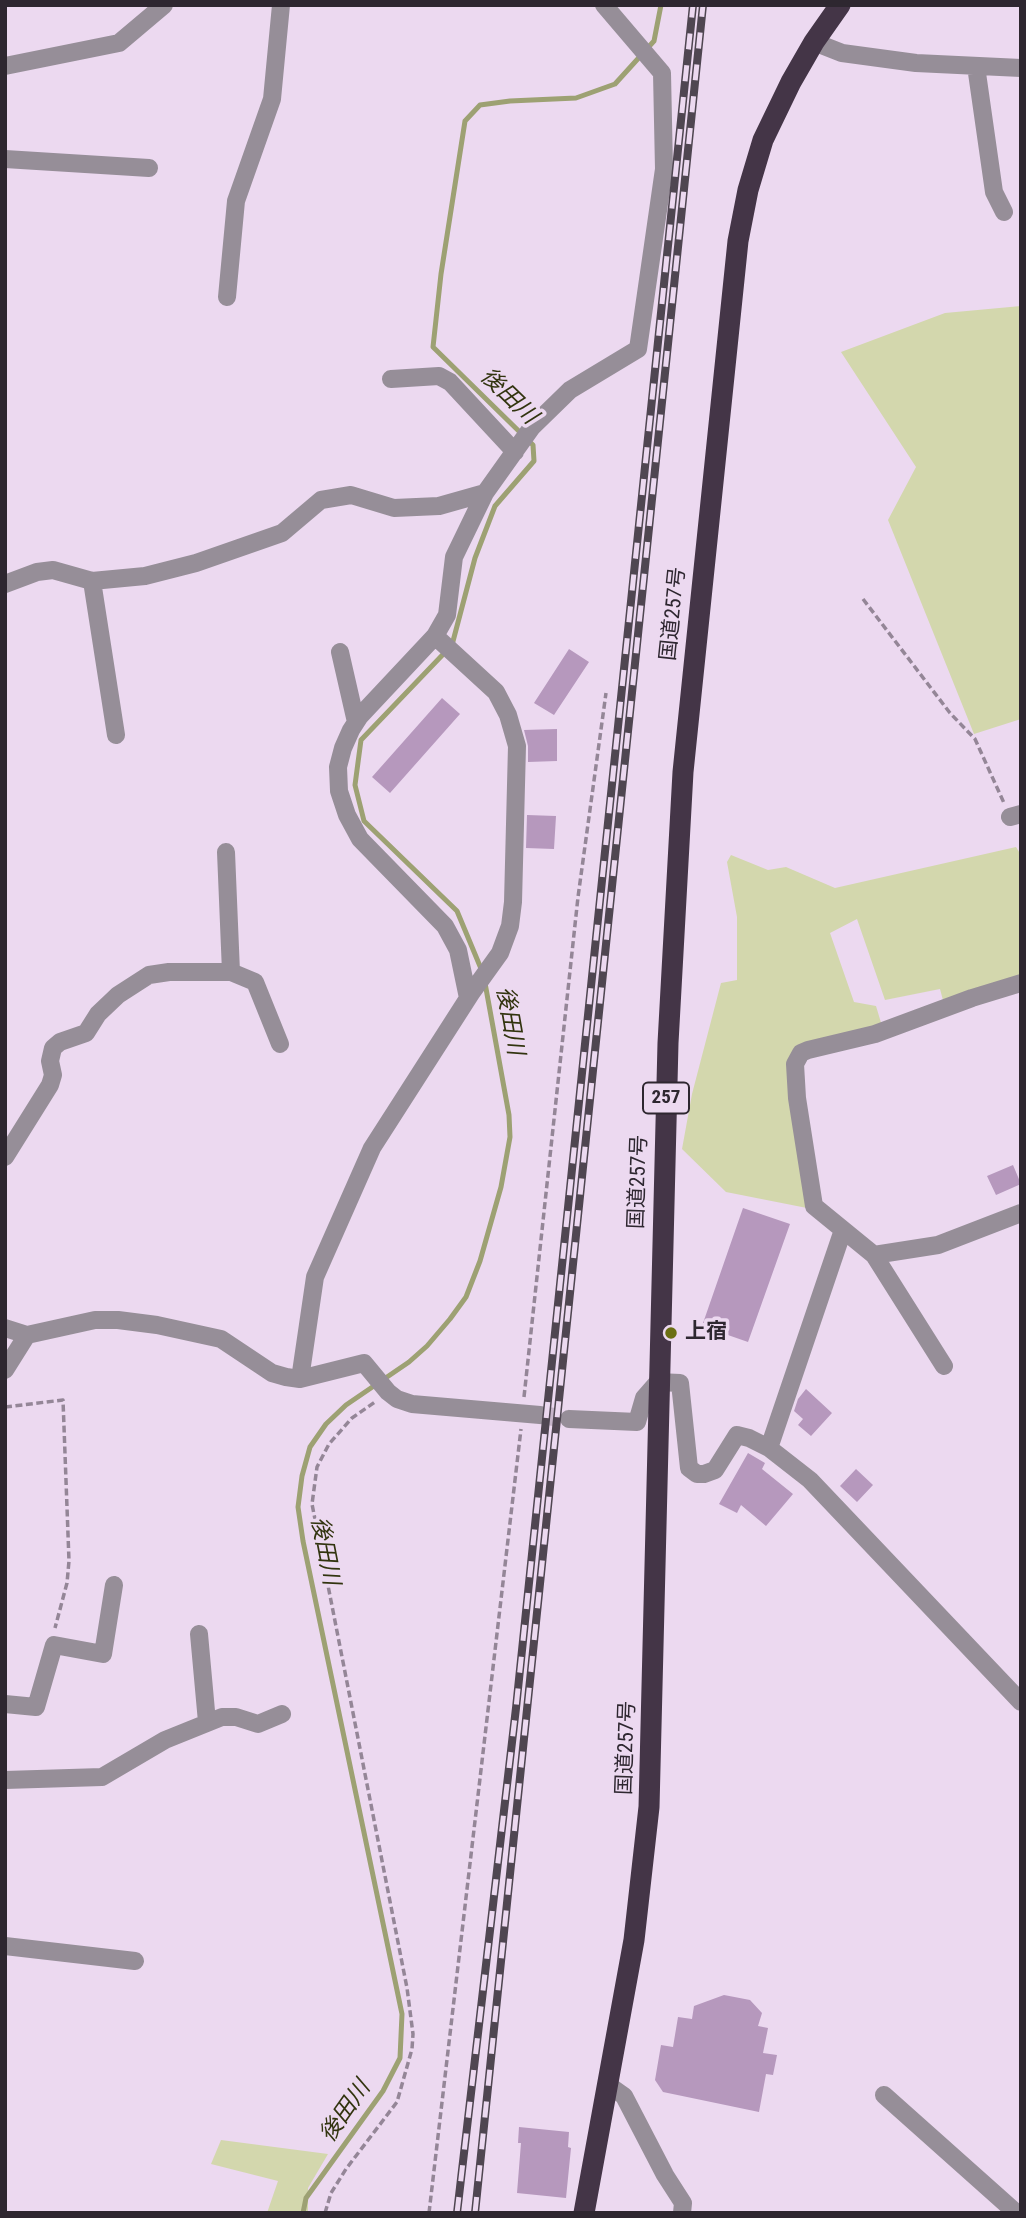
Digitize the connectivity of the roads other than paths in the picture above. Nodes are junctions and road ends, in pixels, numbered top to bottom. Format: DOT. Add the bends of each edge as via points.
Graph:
graph roads {
  1 [pos="164,5"];
  2 [pos="281,5"];
  3 [pos="604,5"];
  4 [pos="840,5"];
  5 [pos="814,42"];
  6 [pos="5,66"];
  7 [pos="976,66"];
  8 [pos="1021,68"];
  9 [pos="5,159"];
  10 [pos="149,168"];
  11 [pos="1004,212"];
  12 [pos="227,297"];
  13 [pos="391,379"];
  14 [pos="517,450"];
  15 [pos="485,493"];
  16 [pos="92,581"];
  17 [pos="5,584"];
  18 [pos="437,638"];
  19 [pos="340,652"];
  20 [pos="356,722"];
  21 [pos="116,735"];
  22 [pos="226,852"];
  23 [pos="231,972"];
  24 [pos="1021,983"];
  25 [pos="470,995"];
  26 [pos="280,1044"];
  27 [pos="5,1157"];
  28 [pos="1021,1213"];
  29 [pos="844,1230"];
  30 [pos="874,1255"];
  31 [pos="5,1328"];
  32 [pos="27,1335"];
  33 [pos="944,1366"];
  34 [pos="5,1370"];
  35 [pos="300,1379"];
  36 [pos="659,1382"];
  37 [pos="531,1415"];
  38 [pos="569,1419"];
  39 [pos="769,1448"];
  40 [pos="114,1585"];
  41 [pos="199,1634"];
  42 [pos="1021,1702"];
  43 [pos="5,1704"];
  44 [pos="282,1714"];
  45 [pos="206,1722"];
  46 [pos="5,1780"];
  47 [pos="5,1946"];
  48 [pos="135,1961"];
  49 [pos="607,2084"];
  50 [pos="884,2095"];
  51 [pos="1015,2208"];
  52 [pos="584,2213"];
  53 [pos="682,2213"];
  1 -- 6 [label="street" via="119,43"];
  2 -- 12 [label="street" via="272,99 236,201"];
  3 -- 14 [label="street" via="662,73 664,169 638,349 570,390 532,427"];
  4 -- 5 [label="highway, 国道257号 / 257"];
  5 -- 7 [label="street" via="842,53"];
  5 -- 36 [label="highway, 国道257号 / 257" via="763,140 738,241 683,772 668,1043"];
  7 -- 8 [label="street"];
  7 -- 11 [label="street" via="994,192"];
  9 -- 10 [label="street"];
  13 -- 14 [label="street" via="439,376 450,382"];
  14 -- 15 [label="street"];
  15 -- 16 [label="street" via="439,506 394,508 351,495 321,500 282,533 158,573"];
  15 -- 18 [label="street" via="454,557 447,615"];
  16 -- 17 [label="street" via="54,570"];
  16 -- 21 [label="street"];
  18 -- 20 [label="street"];
  18 -- 25 [label="street" via="496,692 517,746 510,926 500,953"];
  19 -- 20 [label="street"];
  20 -- 25 [label="street" via="338,767 347,816 360,839 445,926 458,950"];
  22 -- 23 [label="street"];
  23 -- 26 [label="street" via="255,982"];
  23 -- 27 [label="street" via="149,975 118,995 86,1033 60,1042 53,1048 50,1085"];
  24 -- 29 [label="street" via="875,1034 808,1050 797,1058 797,1098 814,1206"];
  25 -- 35 [label="street" via="372,1149 320,1265"];
  28 -- 30 [label="street" via="938,1245"];
  29 -- 30 [label="street"];
  29 -- 39 [label="street"];
  30 -- 33 [label="street"];
  31 -- 32 [label="street"];
  32 -- 34 [label="street"];
  32 -- 35 [label="street" via="95,1320 157,1325 221,1339 272,1373"];
  35 -- 37 [label="street" via="365,1363 388,1392 412,1404"];
  36 -- 38 [label="street" via="645,1398 637,1422"];
  36 -- 39 [label="street" via="680,1383 687,1459 696,1474 715,1470 737,1435"];
  36 -- 49 [label="highway, 国道257号 / 257" via="649,1807 634,1940"];
  39 -- 42 [label="street" via="810,1480"];
  40 -- 43 [label="street" via="103,1654 54,1646 36,1707"];
  41 -- 45 [label="street"];
  44 -- 45 [label="street" via="258,1724 236,1717"];
  45 -- 46 [label="street" via="103,1777"];
  47 -- 48 [label="street"];
  49 -- 52 [label="highway, 国道257号 / 257"];
  49 -- 53 [label="street" via="624,2096 683,2203"];
  50 -- 51 [label="street"];
}
